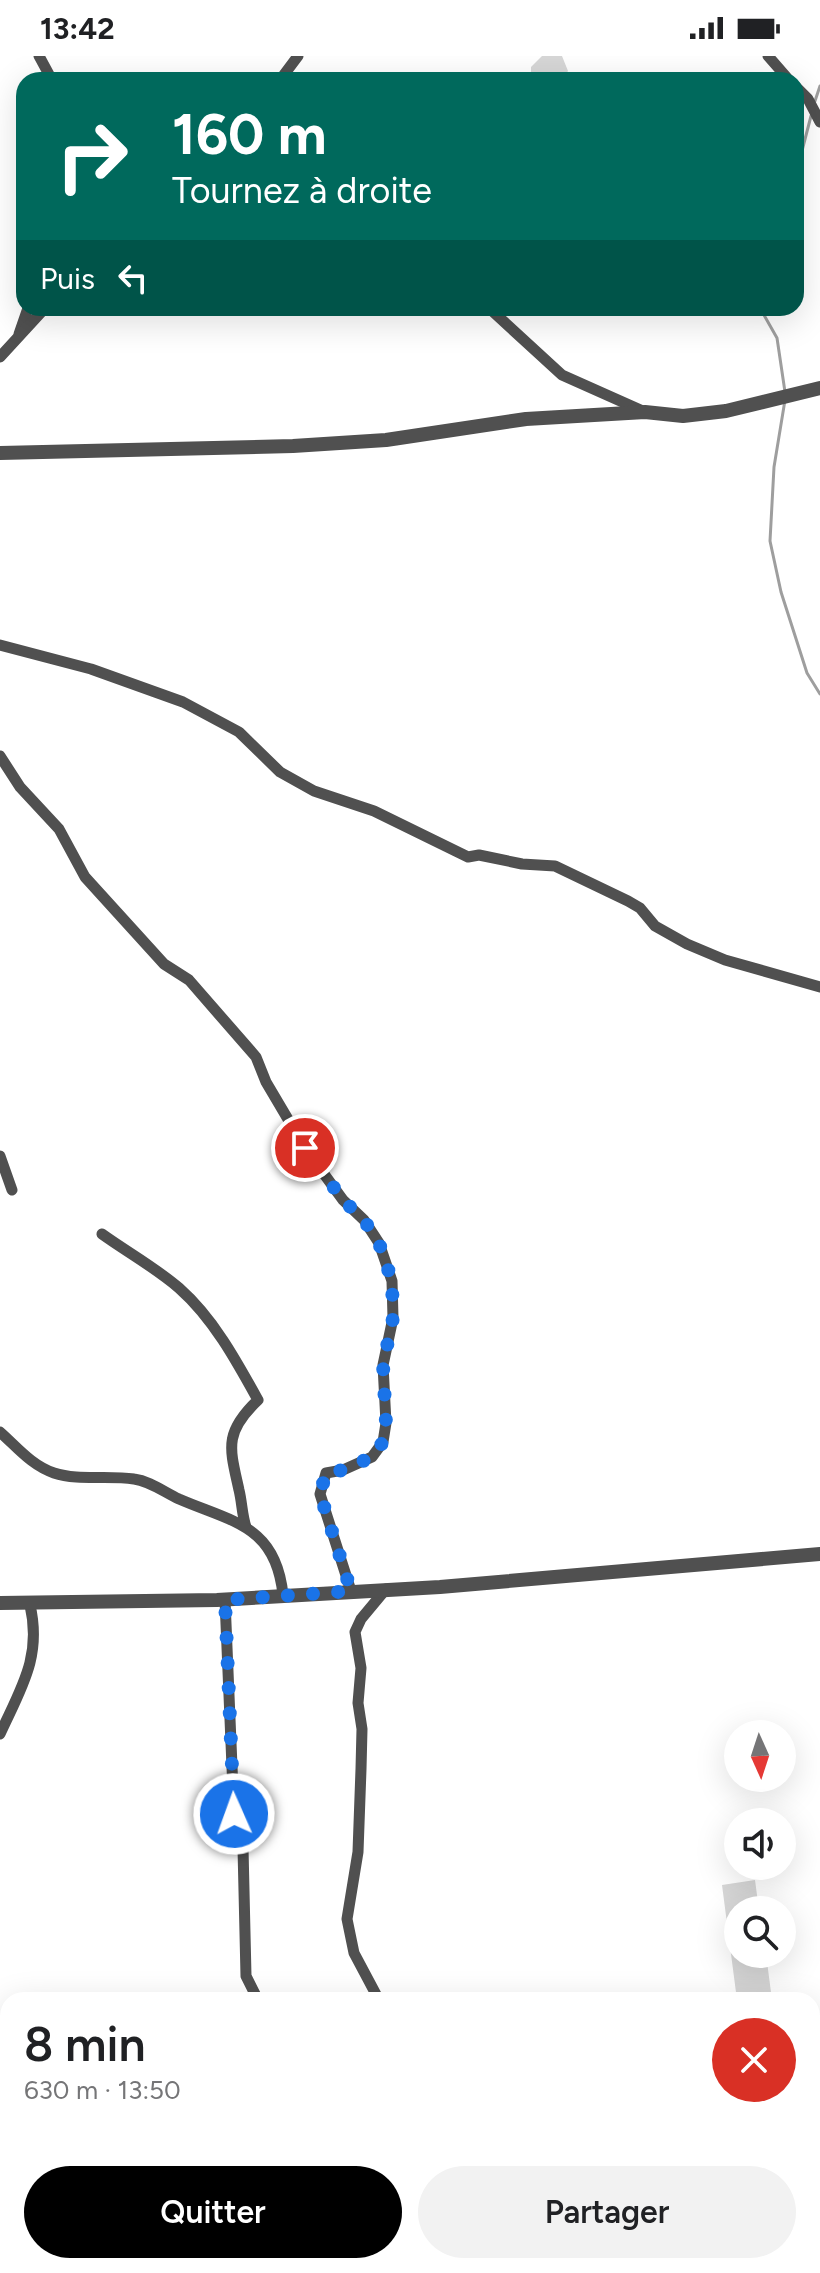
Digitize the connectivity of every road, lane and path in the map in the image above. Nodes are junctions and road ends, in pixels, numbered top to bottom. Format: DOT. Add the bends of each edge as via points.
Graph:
graph roads {
  1 [pos="768,56"];
  2 [pos="782,72"];
  3 [pos="804,95"];
  4 [pos="820,122"];
  5 [pos="25,316"];
  6 [pos="38,316"];
  7 [pos="498,316"];
  8 [pos="16,342"];
  9 [pos="0,357"];
  10 [pos="820,388"];
  11 [pos="645,412"];
  12 [pos="1,454"];
  13 [pos="0,645"];
  14 [pos="0,756"];
  15 [pos="820,987"];
  16 [pos="0,1156"];
  17 [pos="0,1185"];
  18 [pos="102,1234"];
  19 [pos="0,1432"];
  20 [pos="246,1527"];
  21 [pos="820,1554"];
  22 [pos="782,1559"];
  23 [pos="820,1561"];
  24 [pos="386,1589"];
  25 [pos="351,1591"];
  26 [pos="283,1595"];
  27 [pos="225,1600"];
  28 [pos="0,1603"];
  29 [pos="30,1605"];
  30 [pos="0,1734"];
  31 [pos="254,1992"];
  32 [pos="375,1992"];
  1 -- 2 [label="street"];
  3 -- 4 [label="street"];
  5 -- 8 [label="street"];
  6 -- 8 [label="street"];
  7 -- 11 [label="street" via="562,375"];
  8 -- 9 [label="street"];
  10 -- 11 [label="street" via="726,411 683,416"];
  11 -- 12 [label="street" via="526,419 386,440"];
  13 -- 15 [label="street" via="91,669 183,702 239,732 280,772 314,791 374,811 468,857 568,870 640,908 655,926 687,944"];
  14 -- 25 [label="street" via="59,829 85,877 164,964 189,980 256,1057 305,1148 379,1243 392,1281 383,1365 383,1442 372,1457 326,1473 320,1494"];
  16 -- 17 [label="street" via="12,1190"];
  18 -- 20 [label="street" via="193,1302 235,1358 258,1400 236,1427 230,1445"];
  19 -- 20 [label="street" via="30,1461 55,1474 142,1481"];
  20 -- 26 [label="street" via="270,1549"];
  21 -- 22 [label="street"];
  22 -- 23 [label="street"];
  22 -- 24 [label="street"];
  24 -- 25 [label="street"];
  24 -- 32 [label="street" via="355,1632 361,1668 361,1769 358,1852 347,1919 354,1953"];
  25 -- 26 [label="street"];
  26 -- 27 [label="street"];
  27 -- 29 [label="street"];
  27 -- 31 [label="street" via="234,1814 243,1848 246,1976"];
  28 -- 29 [label="street"];
  29 -- 30 [label="street" via="33,1661"];
}
